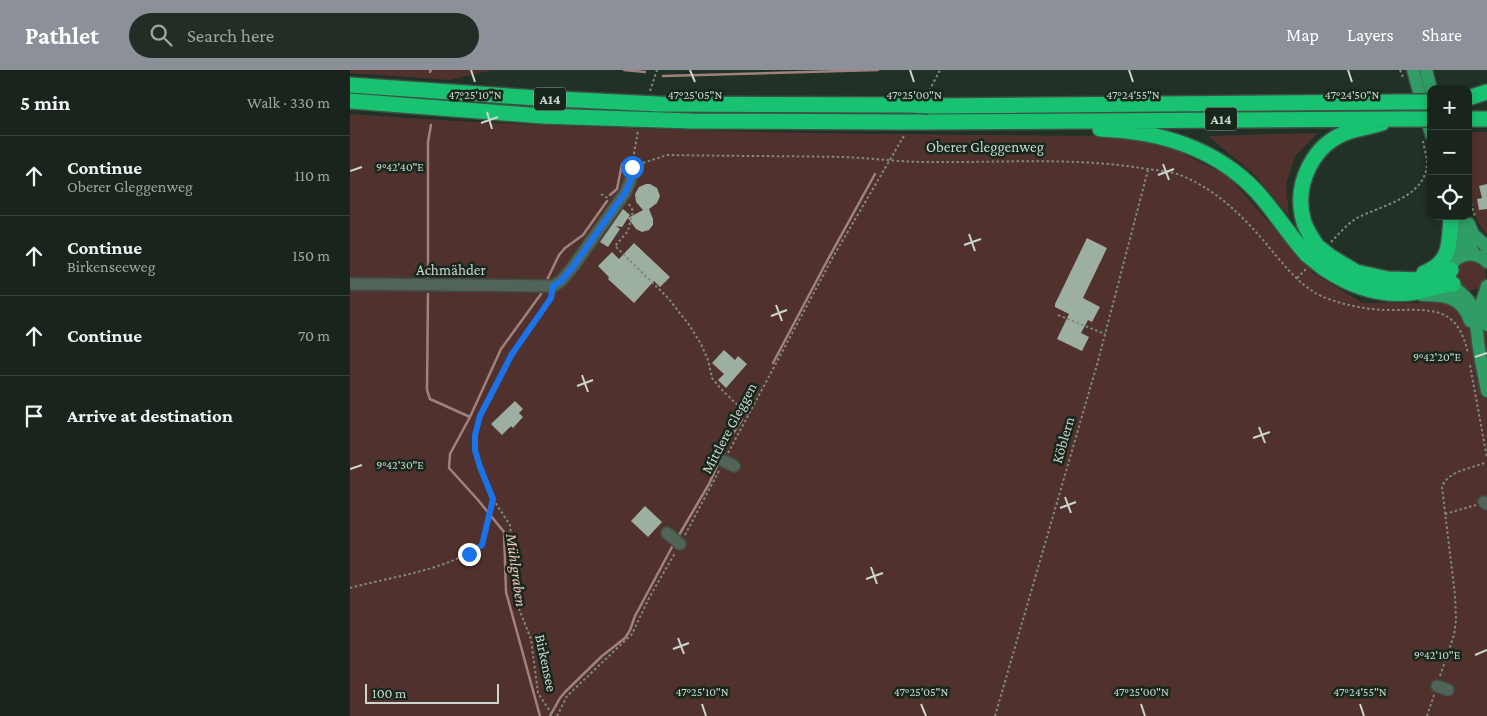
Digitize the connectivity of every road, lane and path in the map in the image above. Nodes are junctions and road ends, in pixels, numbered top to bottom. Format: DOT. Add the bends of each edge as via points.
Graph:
graph roads {
  1 [pos="658,70"];
  2 [pos="940,70"];
  3 [pos="1400,70"];
  4 [pos="1426,70"];
  5 [pos="1409,74"];
  6 [pos="350,85"];
  7 [pos="1430,85"];
  8 [pos="1487,92"];
  9 [pos="650,93"];
  10 [pos="1472,97"];
  11 [pos="929,99"];
  12 [pos="350,101"];
  13 [pos="1427,102"];
  14 [pos="1472,103"];
  15 [pos="1487,103"];
  16 [pos="1400,118"];
  17 [pos="1427,119"];
  18 [pos="1472,119"];
  19 [pos="1487,119"];
  20 [pos="1047,121"];
  21 [pos="638,129"];
  22 [pos="902,129"];
  23 [pos="1426,136"];
  24 [pos="890,160"];
  25 [pos="632,167"];
  26 [pos="1148,170"];
  27 [pos="625,193"];
  28 [pos="1451,220"];
  29 [pos="1453,220"];
  30 [pos="1461,220"];
  31 [pos="1468,220"];
  32 [pos="1487,247"];
  33 [pos="1475,255"];
  34 [pos="1319,256"];
  35 [pos="1487,262"];
  36 [pos="1456,276"];
  37 [pos="1297,278"];
  38 [pos="350,284"];
  39 [pos="553,286"];
  40 [pos="1410,286"];
  41 [pos="1486,287"];
  42 [pos="1058,315"];
  43 [pos="1487,325"];
  44 [pos="1106,334"];
  45 [pos="1478,342"];
  46 [pos="1487,390"];
  47 [pos="748,416"];
  48 [pos="1487,458"];
  49 [pos="1484,463"];
  50 [pos="493,499"];
  51 [pos="1485,503"];
  52 [pos="1445,514"];
  53 [pos="666,533"];
  54 [pos="680,544"];
  55 [pos="350,588"];
  56 [pos="552,716"];
  57 [pos="557,716"];
  58 [pos="995,716"];
  59 [pos="1427,716"];
  1 -- 9 [label="path"];
  2 -- 11 [label="path"];
  3 -- 5 [label="path"];
  4 -- 7 [label="main road"];
  5 -- 23 [label="main road"];
  6 -- 11 [label="highway, A14, bridge" via="658,104 909,106"];
  8 -- 10 [label="highway"];
  11 -- 13 [label="highway, A14, bridge"];
  12 -- 22 [label="highway, A14" via="551,116"];
  14 -- 15 [label="highway"];
  16 -- 17 [label="highway, A14, bridge"];
  16 -- 20 [label="highway, A14"];
  16 -- 34 [label="highway" via="1347,132 1316,154 1307,168 1300,203 1303,220"];
  18 -- 19 [label="highway"];
  20 -- 22 [label="highway, A14, bridge" via="920,122"];
  20 -- 34 [label="highway" via="1070,128 1150,134 1196,148 1240,175 1293,240"];
  21 -- 25 [label="path"];
  22 -- 24 [label="path, Mittlere Gleggen"];
  23 -- 34 [label="path" via="1427,161 1419,185 1408,194 1355,219"];
  24 -- 25 [label="path, Oberer Gleggenweg" via="667,155"];
  24 -- 26 [label="path, Oberer Gleggenweg" via="1087,162"];
  24 -- 47 [label="path, Mittlere Gleggen" via="832,257"];
  25 -- 27 [label="street"];
  26 -- 37 [label="path, Oberer Gleggenweg" via="1178,174 1220,197"];
  26 -- 44 [label="path, Köblern"];
  27 -- 39 [label="street" via="572,268"];
  27 -- 47 [label="path" via="633,211 628,231 615,246 668,298 690,326 708,360 712,378"];
  28 -- 40 [label="highway" via="1451,240 1441,264"];
  29 -- 36 [label="main road" via="1460,249"];
  30 -- 33 [label="main road"];
  31 -- 32 [label="main road" via="1473,234"];
  33 -- 35 [label="main road"];
  33 -- 36 [label="main road" via="1468,254"];
  34 -- 37 [label="path"];
  34 -- 40 [label="highway" via="1338,278 1360,288 1383,292"];
  36 -- 40 [label="highway" via="1436,277"];
  36 -- 41 [label="main road" via="1476,294"];
  36 -- 45 [label="main road" via="1472,306"];
  37 -- 48 [label="path, Oberer Gleggenweg" via="1324,298 1346,305 1390,310 1426,309 1440,312 1456,323 1464,337"];
  38 -- 39 [label="street, Achmähder"];
  39 -- 50 [label="path, Birkensee" via="551,298 512,354 480,416 475,450"];
  40 -- 45 [label="main road" via="1423,295 1439,294 1457,301 1468,314"];
  41 -- 43 [label="main road" via="1482,302"];
  42 -- 44 [label="path"];
  44 -- 58 [label="path, Köblern"];
  45 -- 46 [label="main road"];
  47 -- 54 [label="path, Mittlere Gleggen" via="729,464"];
  49 -- 52 [label="path" via="1452,474 1444,481"];
  50 -- 55 [label="path" via="482,545 469,554 421,571"];
  50 -- 56 [label="path, Birkensee" via="510,525 519,609 531,639 538,693"];
  51 -- 52 [label="path"];
  52 -- 59 [label="path" via="1456,620 1442,688"];
  53 -- 54 [label="street"];
  54 -- 57 [label="path, Mittlere Gleggen" via="632,634 567,696"];
}
